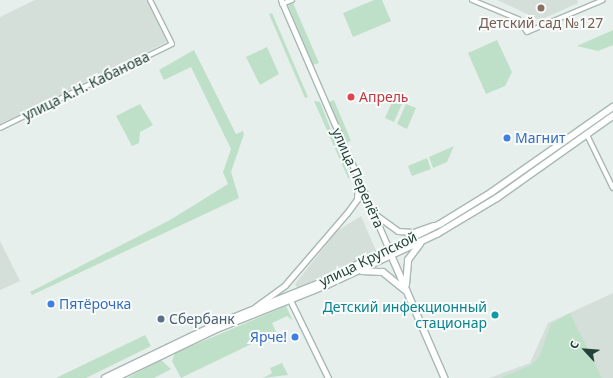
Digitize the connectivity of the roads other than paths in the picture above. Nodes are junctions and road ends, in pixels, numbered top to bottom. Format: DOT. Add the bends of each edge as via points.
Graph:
graph roads {
  1 [pos="150,0"];
  2 [pos="292,0"];
  3 [pos="472,0"];
  4 [pos="603,0"];
  5 [pos="281,2"];
  6 [pos="613,107"];
  7 [pos="613,116"];
  8 [pos="0,128"];
  9 [pos="582,128"];
  10 [pos="587,135"];
  11 [pos="358,178"];
  12 [pos="613,188"];
  13 [pos="371,207"];
  14 [pos="440,224"];
  15 [pos="424,240"];
  16 [pos="389,249"];
  17 [pos="392,256"];
  18 [pos="356,272"];
  19 [pos="408,293"];
  20 [pos="290,300"];
  21 [pos="247,311"];
  22 [pos="105,378"];
  23 [pos="115,378"];
  24 [pos="328,378"];
  25 [pos="445,378"];
  1 -- 8 [label="street, улица А.Н. Кабанова" via="172,44"];
  2 -- 5 [label="street"];
  3 -- 4 [label="street" via="518,19 527,32"];
  5 -- 11 [label="street, улица Перелёта"];
  6 -- 9 [label="main road, улица Крупской"];
  7 -- 10 [label="main road, улица Крупской"];
  9 -- 10 [label="street"];
  9 -- 14 [label="main road, улица Крупской" via="492,192"];
  10 -- 12 [label="street"];
  10 -- 15 [label="main road, улица Крупской" via="497,198"];
  11 -- 13 [label="street, улица Перелёта"];
  11 -- 21 [label="street" via="357,198 347,213 285,286"];
  13 -- 14 [label="street" via="384,223 398,231 413,232"];
  13 -- 16 [label="street, улица Перелёта"];
  14 -- 16 [label="main road, улица Крупской"];
  15 -- 17 [label="main road, улица Крупской"];
  15 -- 19 [label="main road" via="408,260"];
  16 -- 17 [label="main road, улица Перелёта"];
  16 -- 21 [label="main road, улица Крупской" via="320,283"];
  17 -- 18 [label="main road, улица Крупской"];
  17 -- 19 [label="main road, улица Перелёта"];
  18 -- 19 [label="main road" via="383,272"];
  18 -- 20 [label="main road, улица Крупской"];
  19 -- 25 [label="main road, улица Перелёта"];
  20 -- 23 [label="main road, улица Крупской" via="217,329"];
  20 -- 24 [label="street"];
  21 -- 22 [label="main road, улица Крупской"];
}
